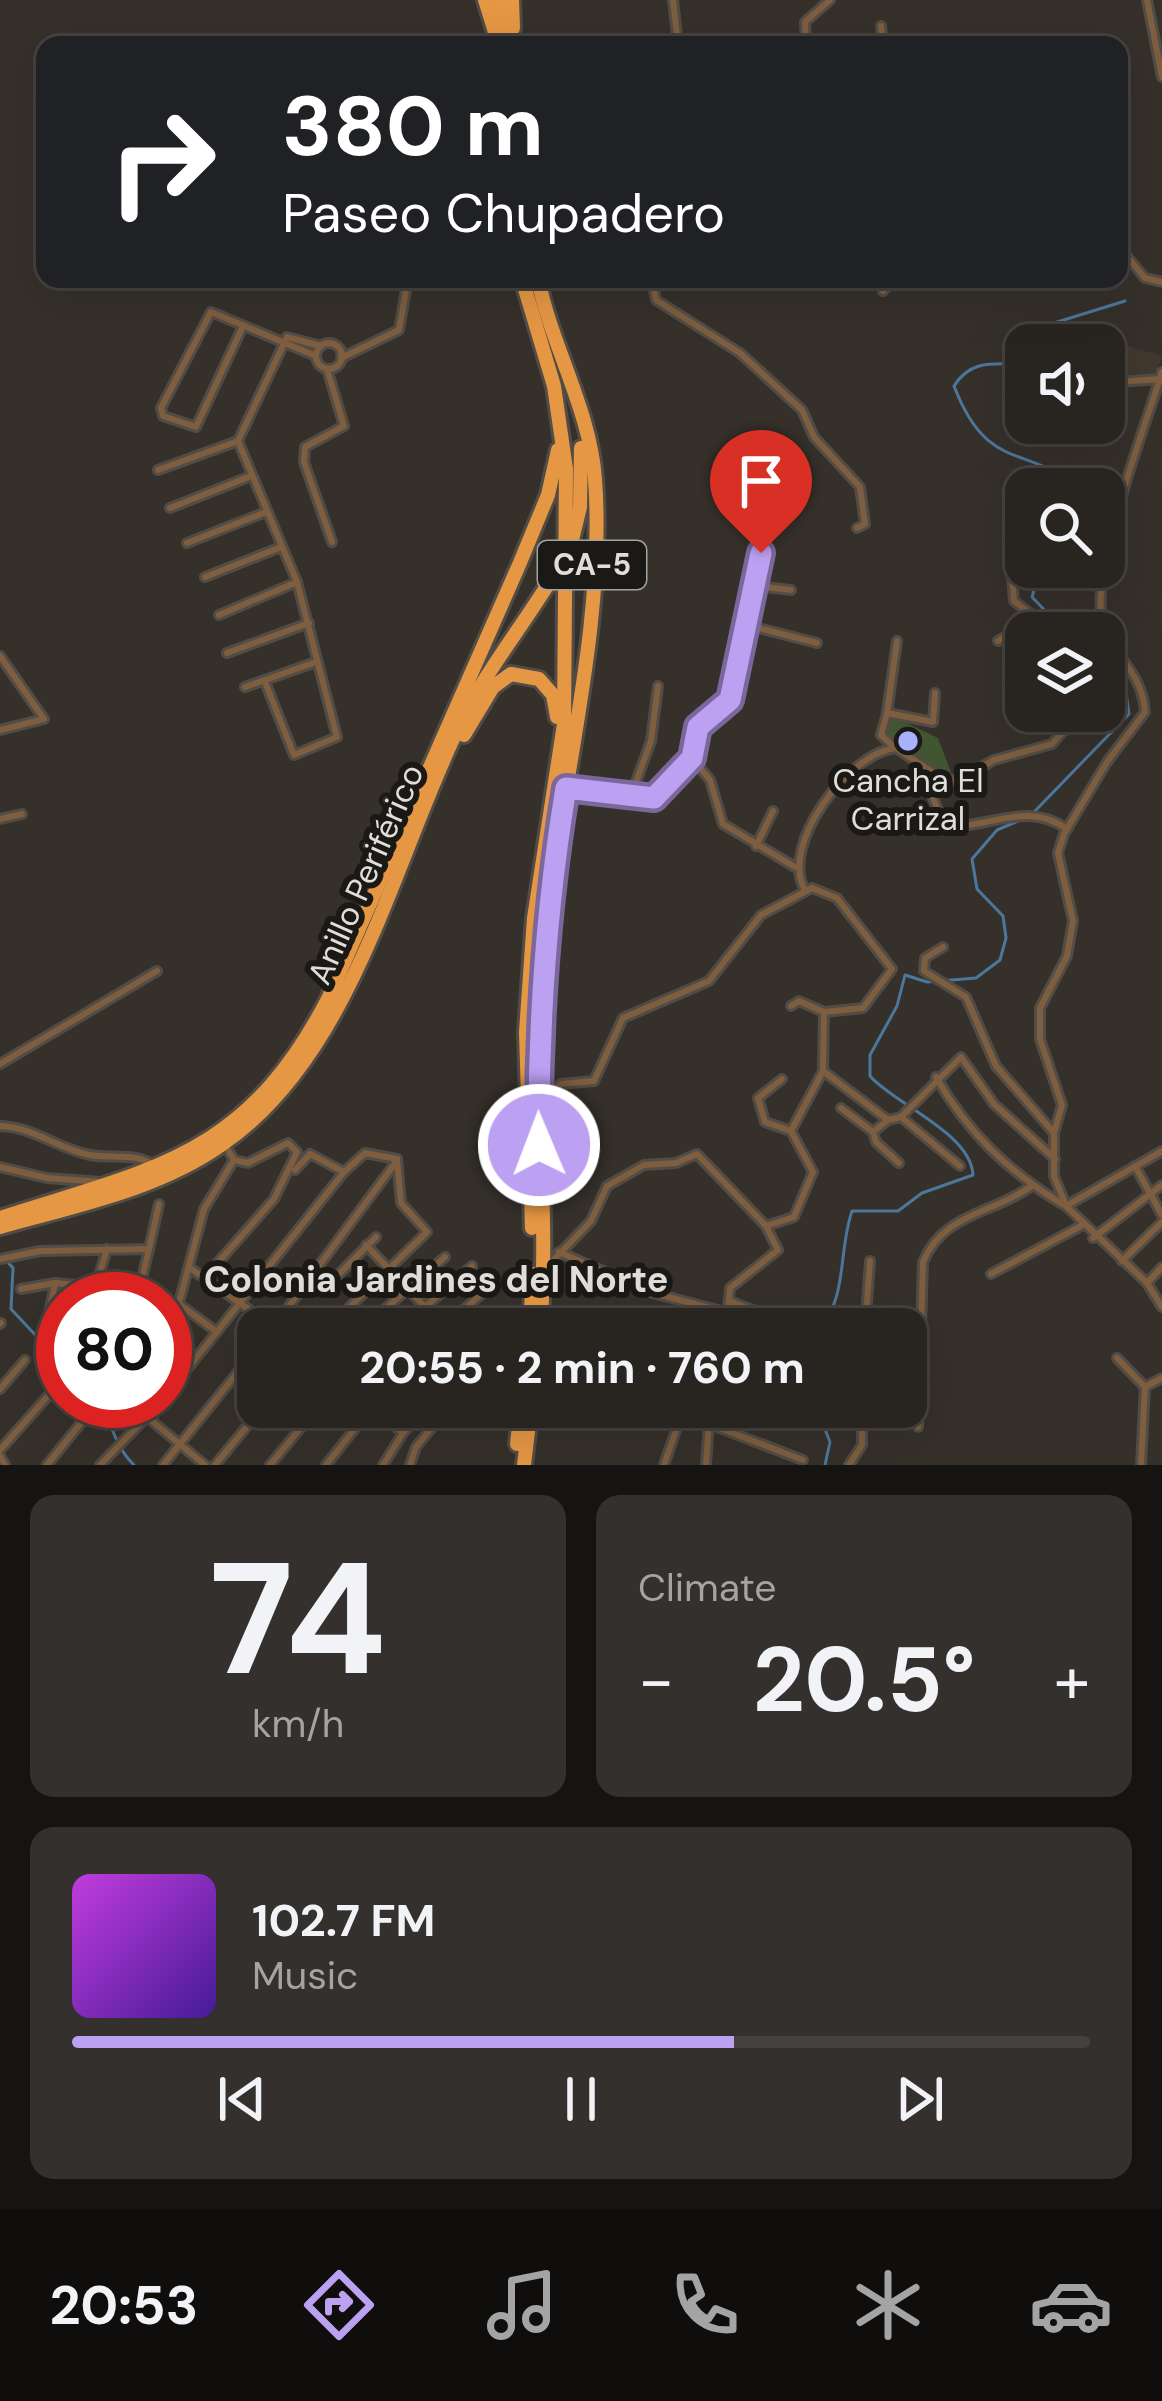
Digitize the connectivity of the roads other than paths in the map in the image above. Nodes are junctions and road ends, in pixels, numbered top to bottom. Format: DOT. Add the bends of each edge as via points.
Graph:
graph roads {
  1 [pos="512,0"];
  2 [pos="673,0"];
  3 [pos="830,0"];
  4 [pos="1147,0"];
  5 [pos="489,1"];
  6 [pos="881,26"];
  7 [pos="505,36"];
  8 [pos="509,36"];
  9 [pos="677,36"];
  10 [pos="806,36"];
  11 [pos="882,36"];
  12 [pos="1162,77"];
  13 [pos="1128,258"];
  14 [pos="1162,282"];
  15 [pos="406,288"];
  16 [pos="525,288"];
  17 [pos="541,288"];
  18 [pos="654,288"];
  19 [pos="886,288"];
  20 [pos="883,291"];
  21 [pos="243,326"];
  22 [pos="283,345"];
  23 [pos="321,346"];
  24 [pos="316,356"];
  25 [pos="341,358"];
  26 [pos="327,369"];
  27 [pos="1161,376"];
  28 [pos="1125,380"];
  29 [pos="567,381"];
  30 [pos="560,433"];
  31 [pos="238,441"];
  32 [pos="158,470"];
  33 [pos="250,476"];
  34 [pos="1125,483"];
  35 [pos="170,508"];
  36 [pos="266,512"];
  37 [pos="857,528"];
  38 [pos="332,542"];
  39 [pos="188,544"];
  40 [pos="281,547"];
  41 [pos="761,553"];
  42 [pos="205,578"];
  43 [pos="297,583"];
  44 [pos="755,586"];
  45 [pos="1013,588"];
  46 [pos="791,590"];
  47 [pos="1028,612"];
  48 [pos="219,615"];
  49 [pos="309,623"];
  50 [pos="747,625"];
  51 [pos="1005,637"];
  52 [pos="897,641"];
  53 [pos="998,641"];
  54 [pos="817,643"];
  55 [pos="227,653"];
  56 [pos="0,656"];
  57 [pos="316,662"];
  58 [pos="1125,664"];
  59 [pos="265,682"];
  60 [pos="658,686"];
  61 [pos="245,687"];
  62 [pos="935,693"];
  63 [pos="887,712"];
  64 [pos="0,730"];
  65 [pos="1059,732"];
  66 [pos="896,748"];
  67 [pos="692,758"];
  68 [pos="938,776"];
  69 [pos="566,788"];
  70 [pos="630,797"];
  71 [pos="773,811"];
  72 [pos="22,814"];
  73 [pos="0,819"];
  74 [pos="1067,829"];
  75 [pos="553,839"];
  76 [pos="756,846"];
  77 [pos="795,867"];
  78 [pos="805,890"];
  79 [pos="382,902"];
  80 [pos="943,947"];
  81 [pos="157,971"];
  82 [pos="791,1006"];
  83 [pos="824,1012"];
  84 [pos="1,1062"];
  85 [pos="823,1071"];
  86 [pos="936,1077"];
  87 [pos="782,1079"];
  88 [pos="539,1100"];
  89 [pos="841,1108"];
  90 [pos="901,1117"];
  91 [pos="888,1120"];
  92 [pos="0,1126"];
  93 [pos="791,1131"];
  94 [pos="873,1132"];
  95 [pos="1054,1133"];
  96 [pos="224,1144"];
  97 [pos="1162,1151"];
  98 [pos="397,1159"];
  99 [pos="1055,1159"];
  100 [pos="234,1160"];
  101 [pos="899,1163"];
  102 [pos="960,1166"];
  103 [pos="1135,1166"];
  104 [pos="0,1167"];
  105 [pos="155,1169"];
  106 [pos="344,1172"];
  107 [pos="290,1175"];
  108 [pos="117,1183"];
  109 [pos="1033,1185"];
  110 [pos="1162,1185"];
  111 [pos="1149,1192"];
  112 [pos="159,1204"];
  113 [pos="1066,1206"];
  114 [pos="0,1218"];
  115 [pos="1162,1218"];
  116 [pos="766,1226"];
  117 [pos="1081,1226"];
  118 [pos="0,1227"];
  119 [pos="376,1237"];
  120 [pos="1093,1238"];
  121 [pos="367,1245"];
  122 [pos="107,1249"];
  123 [pos="149,1249"];
  124 [pos="559,1252"];
  125 [pos="445,1257"];
  126 [pos="0,1259"];
  127 [pos="870,1261"];
  128 [pos="1121,1263"];
  129 [pos="388,1266"];
  130 [pos="472,1266"];
  131 [pos="1162,1267"];
  132 [pos="190,1268"];
  133 [pos="542,1270"];
  134 [pos="100,1272"];
  135 [pos="143,1272"];
  136 [pos="189,1272"];
  137 [pos="992,1274"];
  138 [pos="207,1275"];
  139 [pos="1147,1283"];
  140 [pos="329,1284"];
  141 [pos="36,1286"];
  142 [pos="408,1286"];
  143 [pos="490,1286"];
  144 [pos="21,1289"];
  145 [pos="242,1301"];
  146 [pos="730,1301"];
  147 [pos="425,1306"];
  148 [pos="1162,1307"];
  149 [pos="250,1308"];
  150 [pos="289,1308"];
  151 [pos="347,1308"];
  152 [pos="385,1308"];
  153 [pos="466,1308"];
  154 [pos="530,1308"];
  155 [pos="541,1308"];
  156 [pos="713,1308"];
  157 [pos="729,1308"];
  158 [pos="748,1308"];
  159 [pos="867,1308"];
  160 [pos="919,1308"];
  161 [pos="192,1314"];
  162 [pos="217,1332"];
  163 [pos="1117,1358"];
  164 [pos="25,1360"];
  165 [pos="192,1362"];
  166 [pos="237,1373"];
  167 [pos="1162,1378"];
  168 [pos="1145,1387"];
  169 [pos="0,1389"];
  170 [pos="36,1411"];
  171 [pos="77,1428"];
  172 [pos="137,1428"];
  173 [pos="162,1428"];
  174 [pos="246,1428"];
  175 [pos="301,1428"];
  176 [pos="355,1428"];
  177 [pos="398,1428"];
  178 [pos="407,1428"];
  179 [pos="432,1428"];
  180 [pos="520,1428"];
  181 [pos="527,1428"];
  182 [pos="677,1428"];
  183 [pos="709,1428"];
  184 [pos="719,1428"];
  185 [pos="862,1428"];
  186 [pos="403,1432"];
  187 [pos="178,1446"];
  188 [pos="0,1453"];
  189 [pos="803,1460"];
  190 [pos="5,1465"];
  191 [pos="46,1465"];
  192 [pos="100,1465"];
  193 [pos="163,1465"];
  194 [pos="205,1465"];
  195 [pos="215,1465"];
  196 [pos="270,1465"];
  197 [pos="326,1465"];
  198 [pos="383,1465"];
  199 [pos="410,1465"];
  200 [pos="519,1465"];
  201 [pos="664,1465"];
  202 [pos="706,1465"];
  203 [pos="849,1465"];
  204 [pos="1141,1465"];
  1 -- 8 [label="highway"];
  2 -- 9 [label="street"];
  3 -- 10 [label="street" via="805,22"];
  4 -- 12 [label="street"];
  5 -- 7 [label="highway"];
  6 -- 11 [label="street"];
  13 -- 14 [label="street" via="1145,278"];
  15 -- 25 [label="street" via="399,330"];
  16 -- 30 [label="highway, CA-5"];
  17 -- 29 [label="highway, CA-5"];
  18 -- 37 [label="street" via="656,300 740,353 802,410 814,437 860,487 865,524"];
  19 -- 20 [label="street"];
  21 -- 21 [label="street" via="208,314 163,416 196,427"];
  21 -- 22 [label="street"];
  22 -- 23 [label="street" via="290,335"];
  22 -- 24 [label="street"];
  22 -- 31 [label="street"];
  23 -- 24 [label="street"];
  23 -- 25 [label="street" via="335,345"];
  24 -- 26 [label="street"];
  25 -- 26 [label="street"];
  26 -- 38 [label="street" via="344,426 318,435 305,447 304,462"];
  27 -- 28 [label="street"];
  27 -- 34 [label="street"];
  29 -- 69 [label="highway, CA-5" via="585,421 596,496"];
  29 -- 79 [label="highway, Anillo Periférico, bridge" via="584,464 571,544 478,689"];
  30 -- 75 [label="highway, CA-5" via="564,724"];
  30 -- 105 [label="highway, Anillo Periférico" via="541,513 313,1028 241,1118"];
  31 -- 32 [label="street"];
  31 -- 33 [label="street"];
  33 -- 35 [label="street"];
  33 -- 36 [label="street"];
  36 -- 39 [label="street"];
  36 -- 40 [label="street"];
  40 -- 42 [label="street"];
  40 -- 43 [label="street"];
  41 -- 44 [label="street"];
  43 -- 48 [label="street"];
  43 -- 49 [label="street"];
  44 -- 46 [label="street"];
  44 -- 50 [label="street"];
  45 -- 47 [label="street" via="1014,601"];
  49 -- 55 [label="street"];
  49 -- 57 [label="street"];
  50 -- 54 [label="street"];
  50 -- 67 [label="street" via="730,700 698,727"];
  51 -- 53 [label="street"];
  52 -- 63 [label="street"];
  56 -- 64 [label="street" via="44,719"];
  57 -- 59 [label="street"];
  57 -- 59 [label="street" via="337,737 299,755"];
  58 -- 74 [label="street" via="1145,712"];
  59 -- 61 [label="street"];
  60 -- 70 [label="street" via="651,741"];
  62 -- 63 [label="street" via="933,722"];
  63 -- 66 [label="street" via="881,735"];
  65 -- 68 [label="street" via="1042,749 994,760 956,781"];
  66 -- 68 [label="street"];
  66 -- 77 [label="street" via="843,775"];
  67 -- 70 [label="street" via="654,798"];
  67 -- 76 [label="street" via="710,780 723,824"];
  68 -- 74 [label="street" via="932,795 944,826 1020,813 1049,816"];
  69 -- 70 [label="street"];
  69 -- 75 [label="highway, CA-5"];
  71 -- 76 [label="street"];
  72 -- 73 [label="street"];
  74 -- 95 [label="street" via="1058,853 1072,921 1067,956 1040,1008 1040,1039 1062,1106"];
  75 -- 79 [label="highway" via="556,706 539,679 511,674 472,720"];
  75 -- 88 [label="highway, CA-5"];
  75 -- 154 [label="highway, CA-5" via="534,918 526,1032"];
  76 -- 77 [label="street"];
  77 -- 78 [label="street"];
  78 -- 83 [label="street" via="837,898 891,962 888,980 863,1008"];
  78 -- 88 [label="street" via="761,915 709,981 627,1014 594,1081 567,1082"];
  79 -- 96 [label="highway, Anillo Periférico" via="305,1063"];
  80 -- 95 [label="street" via="925,958 924,971 967,997 995,1066"];
  81 -- 84 [label="street"];
  82 -- 83 [label="street" via="800,1000"];
  83 -- 85 [label="street"];
  85 -- 91 [label="street"];
  85 -- 93 [label="street"];
  86 -- 90 [label="street"];
  86 -- 99 [label="street" via="961,1057 994,1103"];
  86 -- 109 [label="street" via="973,1134"];
  87 -- 93 [label="street" via="758,1098 761,1115"];
  88 -- 133 [label="highway, CA-5"];
  89 -- 94 [label="street"];
  90 -- 91 [label="street"];
  90 -- 102 [label="street"];
  91 -- 94 [label="street"];
  92 -- 105 [label="street" via="94,1156 146,1159"];
  93 -- 116 [label="street" via="813,1172 810,1188 794,1217"];
  94 -- 101 [label="street"];
  95 -- 99 [label="street"];
  96 -- 100 [label="street"];
  96 -- 118 [label="highway, Anillo Periférico" via="149,1182"];
  97 -- 103 [label="street"];
  98 -- 106 [label="street" via="365,1153"];
  98 -- 129 [label="street" via="401,1203 428,1230"];
  98 -- 150 [label="street"];
  99 -- 113 [label="street"];
  100 -- 107 [label="street" via="248,1163 292,1142 298,1152"];
  100 -- 132 [label="street" via="204,1209"];
  103 -- 111 [label="street"];
  103 -- 113 [label="street"];
  104 -- 108 [label="street"];
  105 -- 108 [label="highway, Anillo Periférico"];
  106 -- 107 [label="street" via="315,1154"];
  106 -- 145 [label="street"];
  107 -- 138 [label="street"];
  108 -- 114 [label="highway, Anillo Periférico"];
  109 -- 113 [label="street"];
  109 -- 160 [label="street" via="932,1241"];
  110 -- 111 [label="street"];
  111 -- 115 [label="street"];
  111 -- 120 [label="street"];
  112 -- 123 [label="street"];
  113 -- 117 [label="street"];
  115 -- 128 [label="street"];
  116 -- 124 [label="street" via="701,1156 690,1154 644,1165 607,1186 591,1221"];
  116 -- 146 [label="street" via="778,1250 730,1288"];
  117 -- 120 [label="street"];
  117 -- 137 [label="street"];
  119 -- 121 [label="street"];
  120 -- 128 [label="street"];
  121 -- 129 [label="street"];
  121 -- 140 [label="street"];
  122 -- 123 [label="street"];
  122 -- 126 [label="street"];
  122 -- 134 [label="street"];
  123 -- 135 [label="street"];
  124 -- 133 [label="street"];
  124 -- 156 [label="street" via="653,1293"];
  125 -- 142 [label="street"];
  127 -- 159 [label="street"];
  128 -- 139 [label="street"];
  129 -- 142 [label="street"];
  129 -- 151 [label="street"];
  130 -- 147 [label="street"];
  131 -- 139 [label="street"];
  132 -- 136 [label="street"];
  132 -- 138 [label="street"];
  133 -- 155 [label="highway, CA-5"];
  138 -- 145 [label="street"];
  139 -- 148 [label="street"];
  141 -- 144 [label="street"];
  142 -- 147 [label="street"];
  142 -- 152 [label="street"];
  143 -- 153 [label="street"];
  145 -- 149 [label="street"];
  145 -- 162 [label="street"];
  146 -- 157 [label="street"];
  146 -- 158 [label="street"];
  161 -- 162 [label="street"];
  162 -- 165 [label="street"];
  163 -- 168 [label="street"];
  164 -- 169 [label="street"];
  166 -- 187 [label="street"];
  167 -- 168 [label="street"];
  168 -- 204 [label="street"];
  170 -- 188 [label="street"];
  171 -- 191 [label="street"];
  172 -- 192 [label="street"];
  173 -- 187 [label="street"];
  174 -- 195 [label="street"];
  175 -- 196 [label="street"];
  176 -- 197 [label="street"];
  177 -- 186 [label="street"];
  178 -- 186 [label="street"];
  179 -- 199 [label="street"];
  180 -- 200 [label="highway"];
  181 -- 200 [label="highway"];
  182 -- 201 [label="street"];
  183 -- 202 [label="street"];
  184 -- 189 [label="street"];
  185 -- 203 [label="street"];
  186 -- 198 [label="street"];
  187 -- 193 [label="street"];
  187 -- 194 [label="street"];
  188 -- 190 [label="street"];
}
